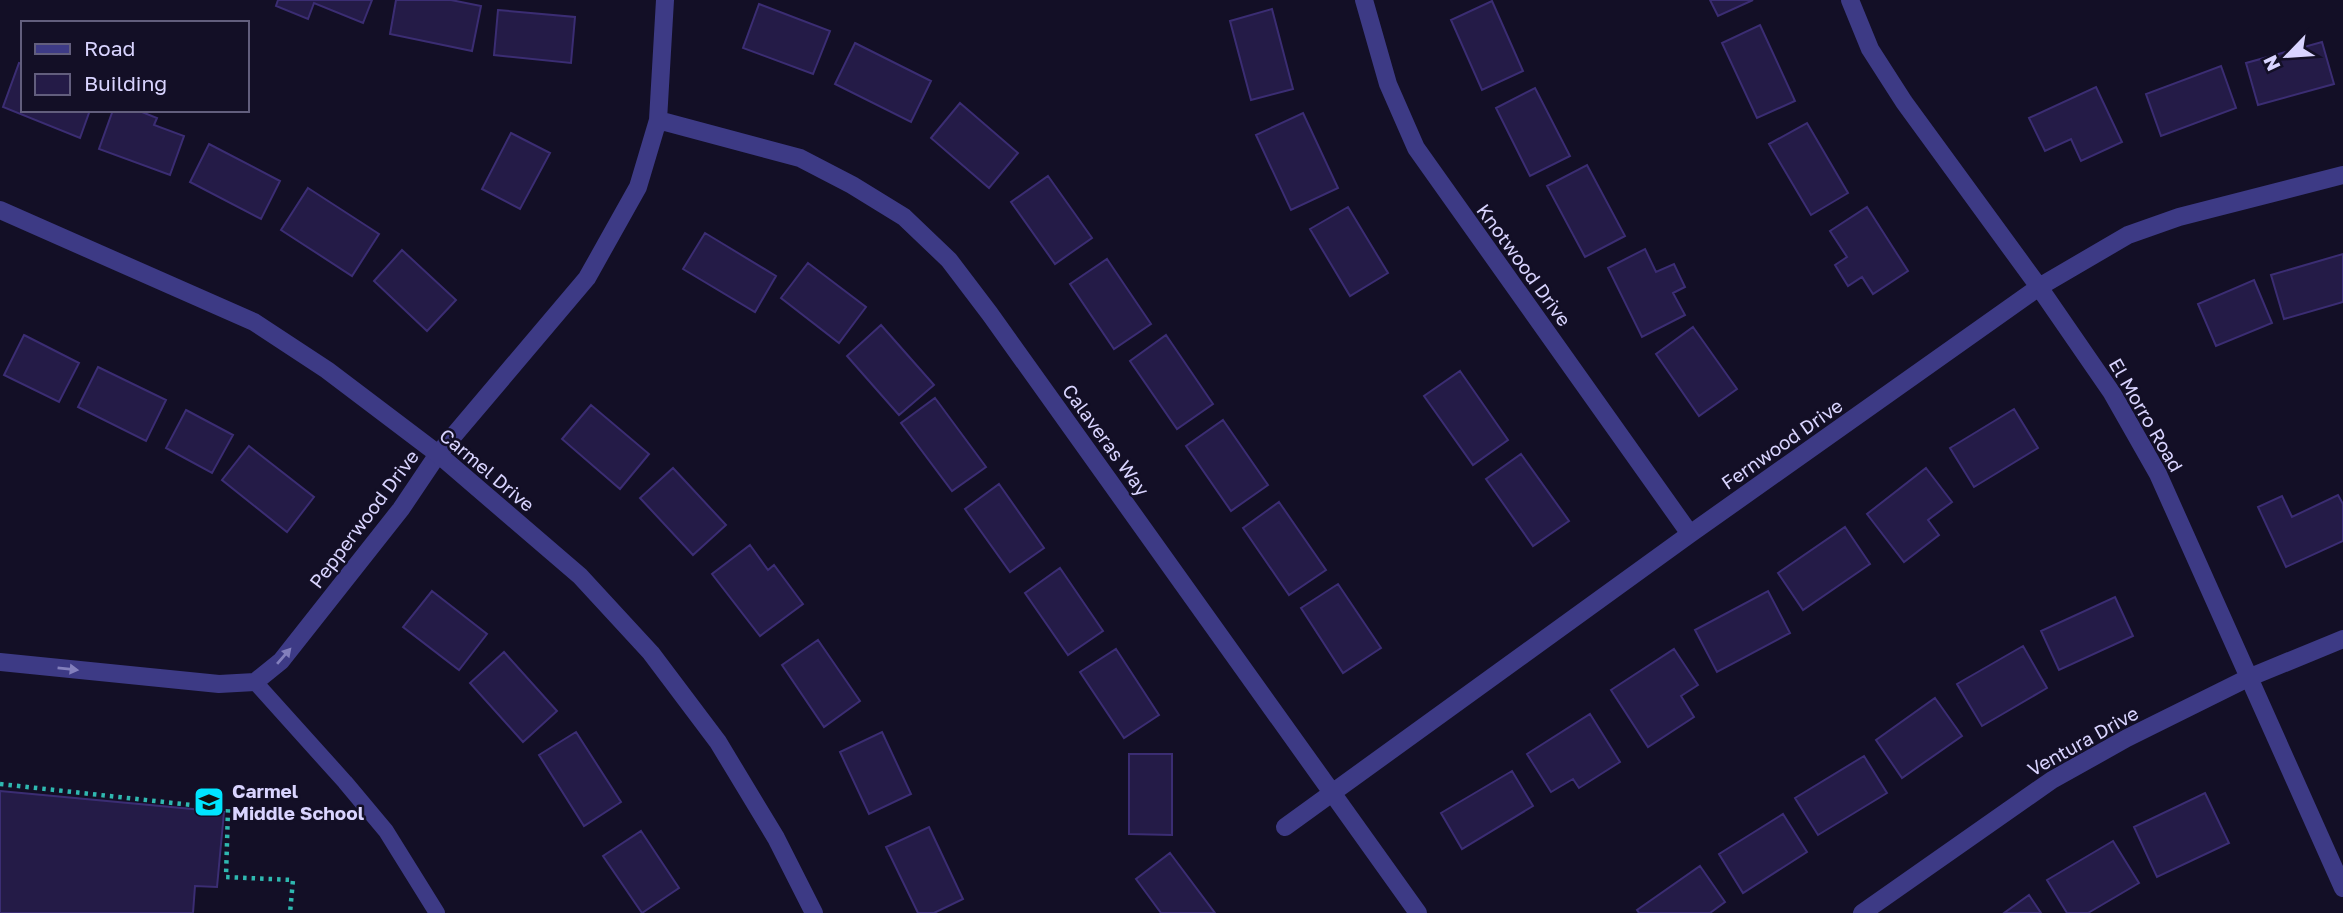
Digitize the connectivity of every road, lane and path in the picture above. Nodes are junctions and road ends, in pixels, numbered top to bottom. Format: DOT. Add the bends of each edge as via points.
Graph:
graph roads {
  1 [pos="664,0"];
  2 [pos="1364,0"];
  3 [pos="1850,0"];
  4 [pos="658,120"];
  5 [pos="2343,175"];
  6 [pos="0,210"];
  7 [pos="2039,286"];
  8 [pos="438,454"];
  9 [pos="1690,534"];
  10 [pos="2343,639"];
  11 [pos="0,662"];
  12 [pos="2248,678"];
  13 [pos="255,682"];
  14 [pos="0,784"];
  15 [pos="1332,792"];
  16 [pos="1285,827"];
  17 [pos="2343,888"];
  18 [pos="290,913"];
  19 [pos="438,913"];
  20 [pos="814,913"];
  21 [pos="1418,913"];
  22 [pos="1862,913"];
  1 -- 4 [label="street, Pepperwood Drive"];
  2 -- 9 [label="street, Knotwood Drive" via="1388,84 1416,148"];
  3 -- 7 [label="street, El Morro Road" via="1870,49 1904,103"];
  4 -- 8 [label="street, Pepperwood Drive" via="638,187 587,278"];
  4 -- 15 [label="street, Calaveras Way" via="800,158 904,217 949,260"];
  5 -- 7 [label="street, Fernwood Drive" via="2166,221 2128,235"];
  6 -- 8 [label="street, Carmel Drive" via="254,322 327,370"];
  7 -- 9 [label="street, Fernwood Drive"];
  7 -- 12 [label="street, El Morro Road" via="2112,393 2158,474"];
  13 -- 8 [label="street, Pepperwood Drive, one-way" via="281,661 401,509"];
  8 -- 20 [label="street, Carmel Drive" via="580,576 651,653 718,741"];
  9 -- 15 [label="street, Fernwood Drive"];
  10 -- 12 [label="street, Ventura Drive"];
  11 -- 13 [label="street, one-way" via="219,684"];
  12 -- 17 [label="street, El Morro Road"];
  12 -- 22 [label="street, Ventura Drive" via="2052,780"];
  13 -- 19 [label="lane" via="386,831"];
  14 -- 18 [label="path" via="228,809 226,877 293,880"];
  15 -- 16 [label="street, Fernwood Drive"];
  15 -- 21 [label="street, Calaveras Way"];
}
